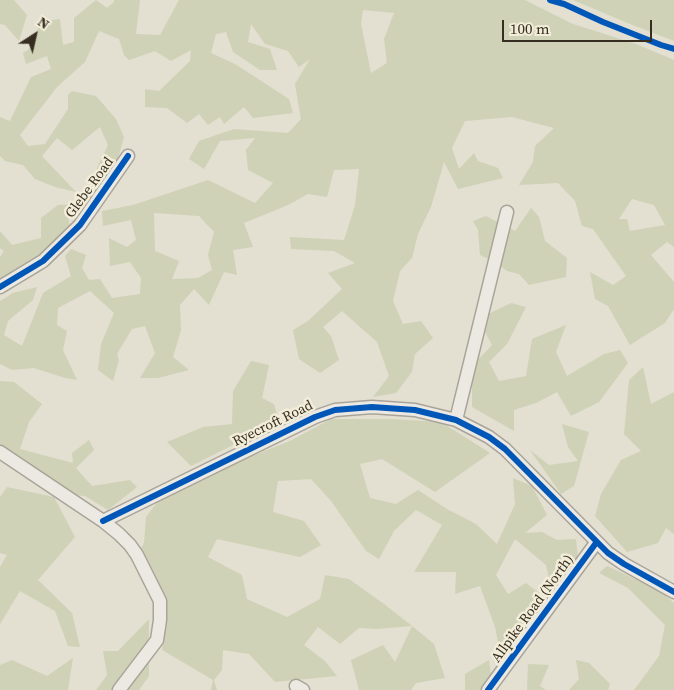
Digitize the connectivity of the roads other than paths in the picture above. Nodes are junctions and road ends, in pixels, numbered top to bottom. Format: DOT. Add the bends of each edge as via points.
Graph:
graph roads {
  1 [pos="128,156"];
  2 [pos="507,212"];
  3 [pos="0,287"];
  4 [pos="456,420"];
  5 [pos="0,452"];
  6 [pos="103,521"];
  7 [pos="596,543"];
  8 [pos="674,592"];
  9 [pos="119,690"];
  10 [pos="488,690"];
  1 -- 3 [label="street, Glebe Road" via="80,226 43,261"];
  2 -- 4 [label="street"];
  4 -- 6 [label="street, Ryecroft Road" via="394,408 335,410"];
  4 -- 7 [label="street, Ryecroft Road" via="474,427 505,449"];
  5 -- 6 [label="street"];
  6 -- 9 [label="street" via="130,545 160,601 157,640"];
  7 -- 8 [label="street, Ryecroft Road" via="624,564"];
  7 -- 10 [label="street, Allpike Road (North)"];
}
